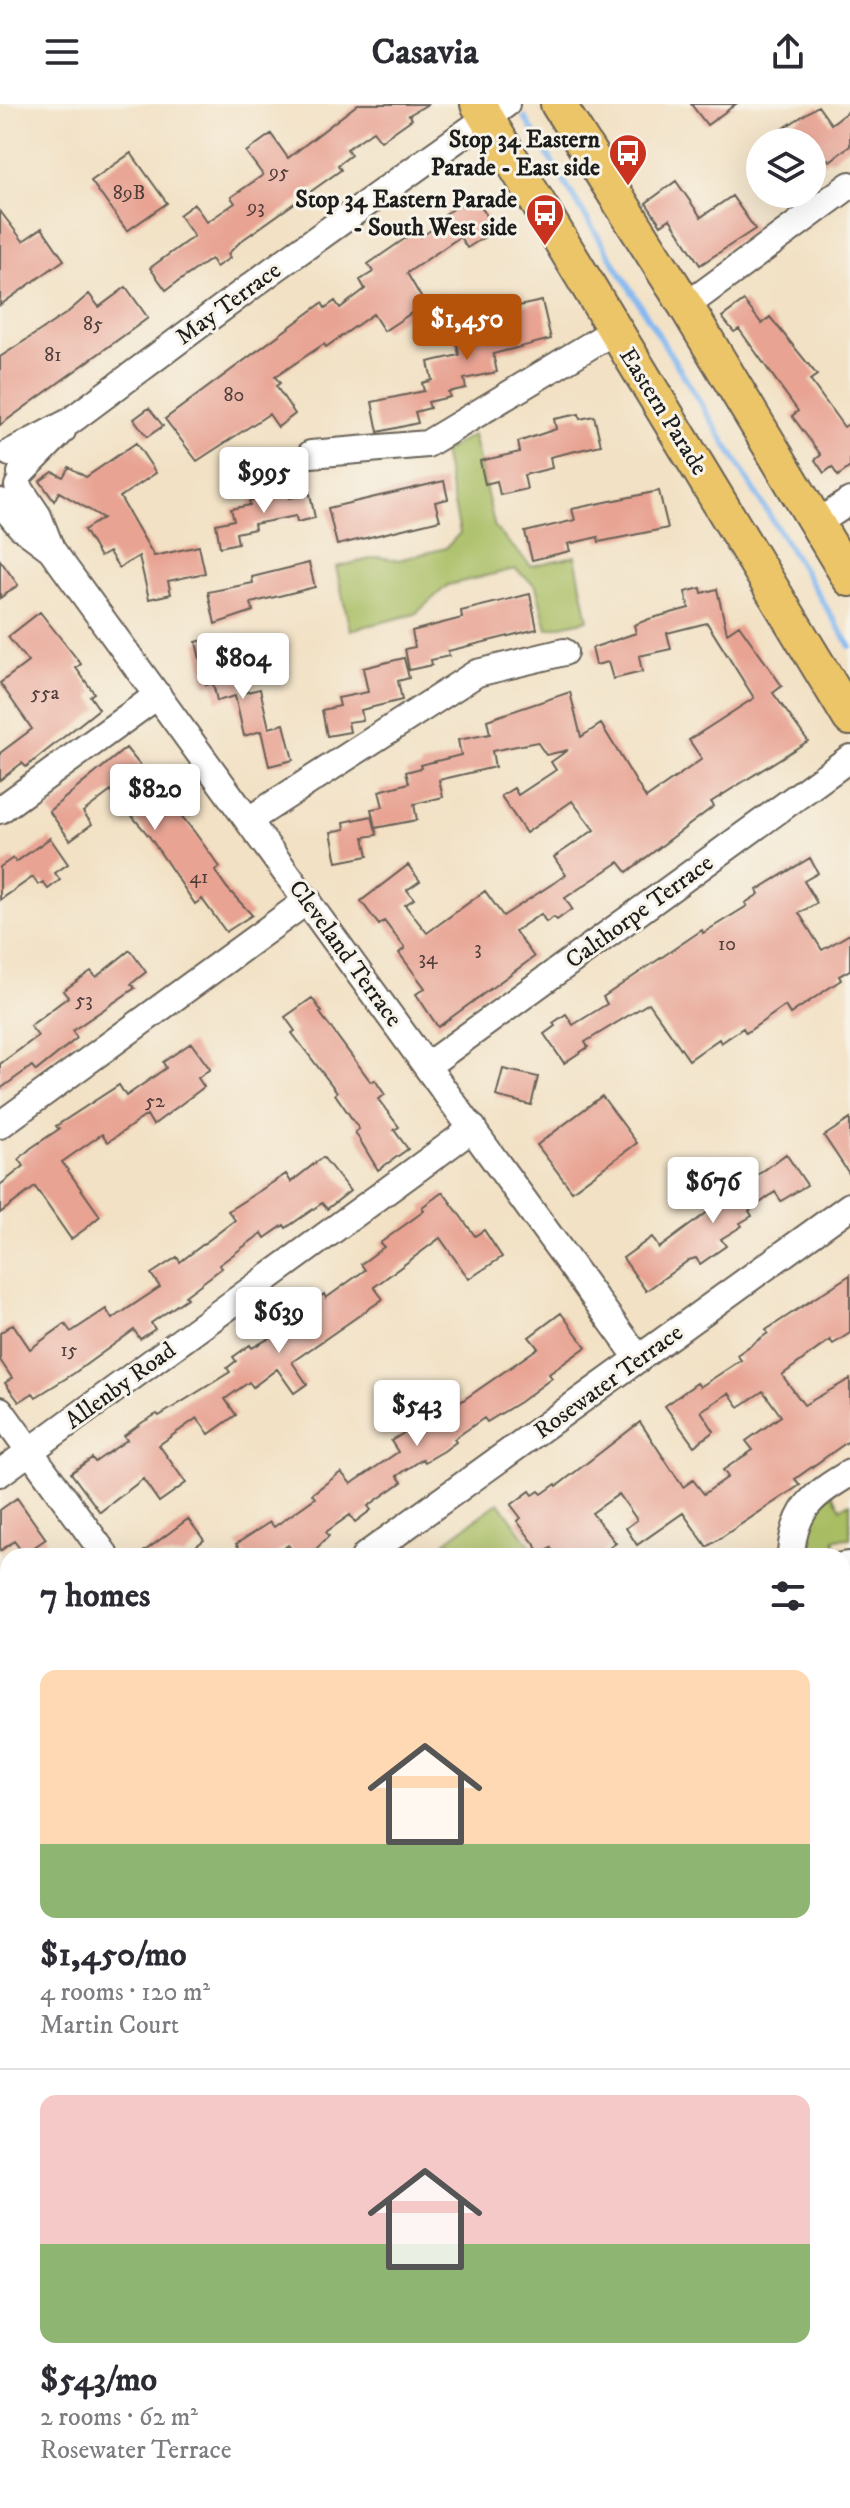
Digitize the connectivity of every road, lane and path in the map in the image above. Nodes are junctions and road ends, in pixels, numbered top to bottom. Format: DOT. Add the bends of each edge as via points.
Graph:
graph roads {
  1 [pos="558,104"];
  2 [pos="490,109"];
  3 [pos="850,185"];
  4 [pos="686,306"];
  5 [pos="614,331"];
  6 [pos="311,454"];
  7 [pos="8,477"];
  8 [pos="850,501"];
  9 [pos="816,524"];
  10 [pos="850,579"];
  11 [pos="564,652"];
  12 [pos="158,695"];
  13 [pos="850,718"];
  14 [pos="850,758"];
  15 [pos="0,810"];
  16 [pos="249,820"];
  17 [pos="308,900"];
  18 [pos="428,1065"];
  19 [pos="0,1125"];
  20 [pos="473,1128"];
  21 [pos="850,1206"];
  22 [pos="639,1359"];
  23 [pos="0,1410"];
  24 [pos="30,1451"];
  25 [pos="0,1473"];
  26 [pos="850,1473"];
  27 [pos="100,1548"];
  28 [pos="376,1548"];
  29 [pos="792,1548"];
  1 -- 4 [label="main road"];
  2 -- 5 [label="main road, Eastern Parade"];
  2 -- 7 [label="street, May Terrace" via="69,422"];
  3 -- 4 [label="street"];
  4 -- 9 [label="main road"];
  5 -- 6 [label="street" via="427,444"];
  5 -- 13 [label="main road, Eastern Parade"];
  7 -- 12 [label="street, Cleveland Terrace" via="20,526 51,549"];
  8 -- 9 [label="street"];
  9 -- 10 [label="main road"];
  11 -- 16 [label="street" via="477,673"];
  12 -- 15 [label="street"];
  12 -- 16 [label="street, Cleveland Terrace"];
  14 -- 18 [label="street, Calthorpe Terrace"];
  16 -- 17 [label="street, Cleveland Terrace"];
  17 -- 18 [label="street, Cleveland Terrace"];
  17 -- 19 [label="street"];
  18 -- 20 [label="street, Cleveland Terrace"];
  20 -- 22 [label="street, Cleveland Terrace"];
  20 -- 24 [label="street, Allenby Road"];
  21 -- 22 [label="street, Rosewater Terrace"];
  22 -- 28 [label="street, Rosewater Terrace"];
  23 -- 24 [label="street"];
  24 -- 25 [label="street, Allenby Road"];
  24 -- 27 [label="street"];
  26 -- 29 [label="street" via="807,1503 794,1526"];
}
